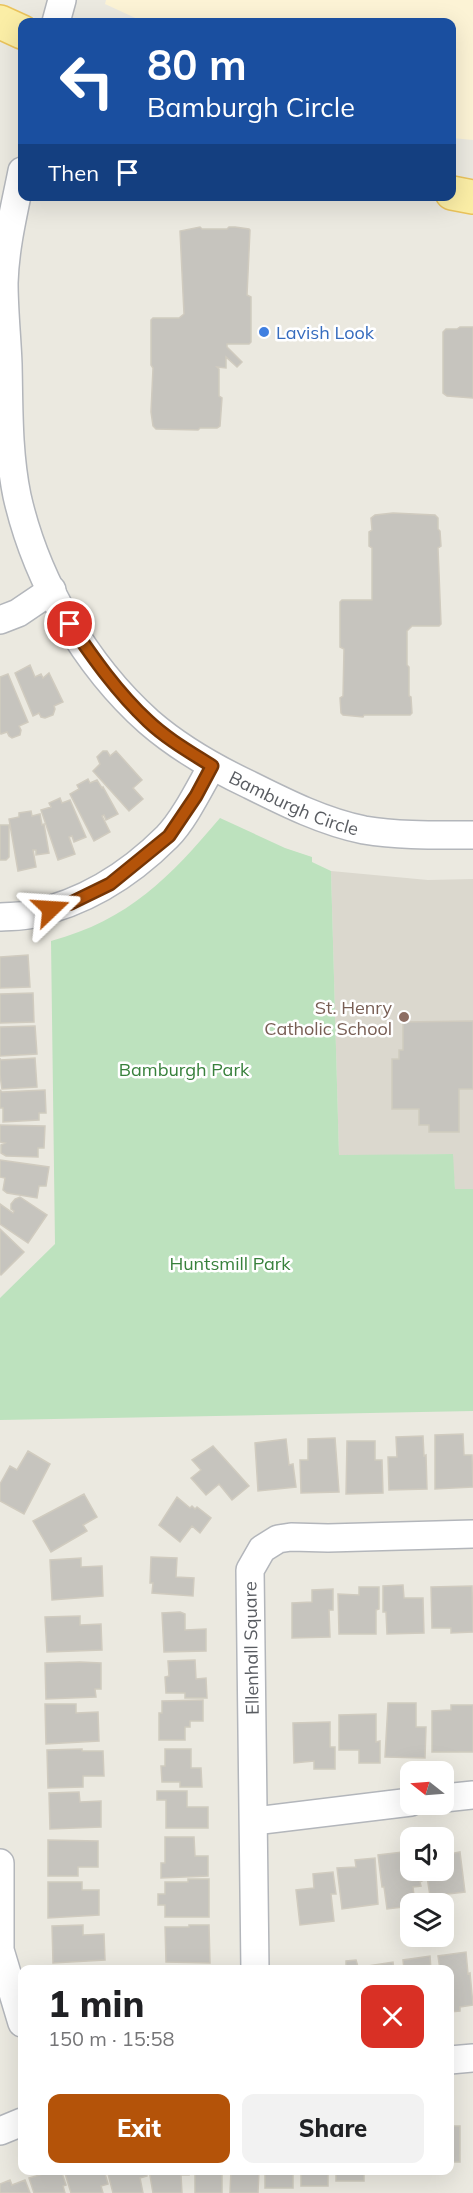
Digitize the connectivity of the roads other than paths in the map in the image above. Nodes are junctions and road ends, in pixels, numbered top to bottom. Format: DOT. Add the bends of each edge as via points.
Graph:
graph roads {
  1 [pos="62,0"];
  2 [pos="57,18"];
  3 [pos="0,22"];
  4 [pos="18,30"];
  5 [pos="18,190"];
  6 [pos="456,194"];
  7 [pos="473,197"];
  8 [pos="4,362"];
  9 [pos="52,590"];
  10 [pos="0,620"];
  11 [pos="212,766"];
  12 [pos="473,835"];
  13 [pos="0,917"];
  14 [pos="473,1534"];
  15 [pos="473,1795"];
  16 [pos="454,1797"];
  17 [pos="400,1803"];
  18 [pos="254,1821"];
  19 [pos="0,1863"];
  20 [pos="0,1883"];
  21 [pos="255,1965"];
  22 [pos="18,2010"];
  23 [pos="473,2058"];
  24 [pos="454,2060"];
  25 [pos="18,2124"];
  26 [pos="0,2131"];
  1 -- 2 [label="street"];
  3 -- 4 [label="main road"];
  5 -- 8 [label="street, Bamburgh Circle" via="4,282"];
  6 -- 7 [label="main road"];
  8 -- 9 [label="street, Bamburgh Circle" via="17,495 29,539"];
  9 -- 10 [label="street"];
  9 -- 11 [label="street, Bamburgh Circle" via="70,624 120,692 149,722"];
  11 -- 12 [label="street, Bamburgh Circle" via="309,813 363,830"];
  11 -- 13 [label="street" via="169,836 110,884 71,903 31,915"];
  14 -- 18 [label="street, Ellenhall Square" via="291,1537 278,1539 262,1549 250,1570"];
  15 -- 16 [label="street"];
  17 -- 18 [label="street"];
  18 -- 21 [label="street, Ellenhall Square"];
  19 -- 20 [label="street"];
  20 -- 22 [label="street" via="0,1950"];
  23 -- 24 [label="street"];
  25 -- 26 [label="street"];
}
